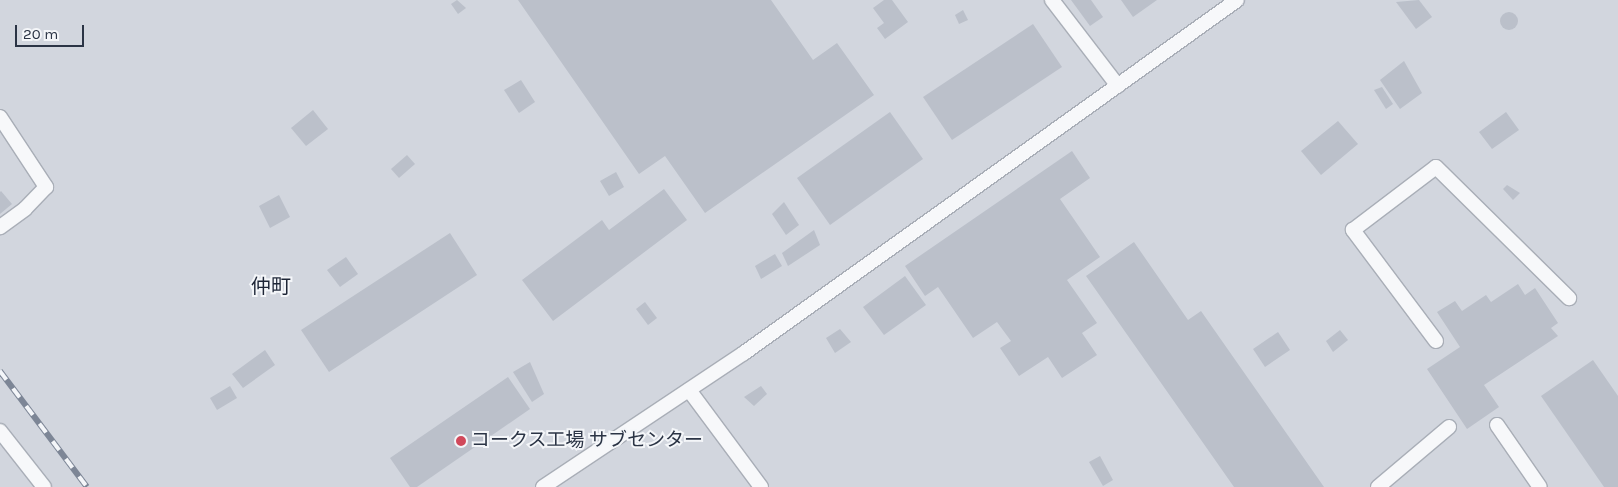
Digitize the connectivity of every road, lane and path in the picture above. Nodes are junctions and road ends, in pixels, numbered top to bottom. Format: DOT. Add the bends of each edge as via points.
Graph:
graph roads {
  1 [pos="1052,0"];
  2 [pos="1237,0"];
  3 [pos="1118,86"];
  4 [pos="0,117"];
  5 [pos="0,227"];
  6 [pos="1569,298"];
  7 [pos="1436,341"];
  8 [pos="689,390"];
  9 [pos="1496,425"];
  10 [pos="1449,427"];
  11 [pos="0,430"];
  12 [pos="44,487"];
  13 [pos="543,487"];
  14 [pos="761,487"];
  15 [pos="1378,487"];
  16 [pos="1540,487"];
  1 -- 3 [label="lane"];
  2 -- 3 [label="lane"];
  3 -- 8 [label="lane"];
  4 -- 5 [label="lane" via="46,187 26,209"];
  6 -- 7 [label="lane" via="1436,167 1353,230"];
  8 -- 13 [label="lane"];
  8 -- 14 [label="lane"];
  9 -- 16 [label="lane"];
  10 -- 15 [label="lane"];
  11 -- 12 [label="lane"];
}
